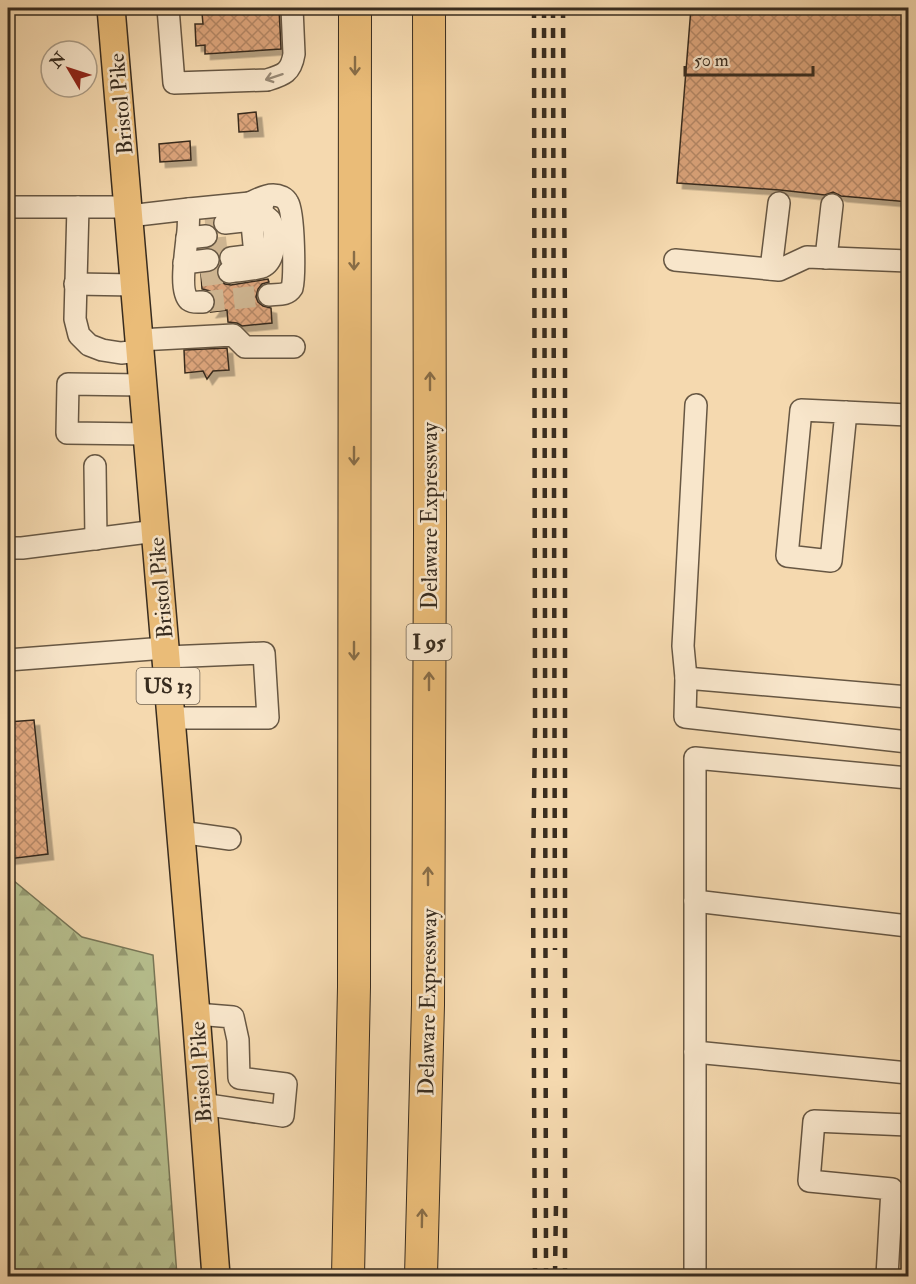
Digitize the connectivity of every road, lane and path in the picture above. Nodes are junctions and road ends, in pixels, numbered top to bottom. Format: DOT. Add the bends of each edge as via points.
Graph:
graph roads {
  1 [pos="111,8"];
  2 [pos="168,8"];
  3 [pos="291,8"];
  4 [pos="355,8"];
  5 [pos="429,8"];
  6 [pos="779,203"];
  7 [pos="832,205"];
  8 [pos="8,207"];
  9 [pos="78,207"];
  10 [pos="129,211"];
  11 [pos="252,222"];
  12 [pos="205,246"];
  13 [pos="826,258"];
  14 [pos="675,260"];
  15 [pos="909,261"];
  16 [pos="771,269"];
  17 [pos="75,284"];
  18 [pos="135,285"];
  19 [pos="269,295"];
  20 [pos="203,302"];
  21 [pos="140,346"];
  22 [pos="294,347"];
  23 [pos="143,385"];
  24 [pos="696,405"];
  25 [pos="846,412"];
  26 [pos="909,415"];
  27 [pos="148,434"];
  28 [pos="94,466"];
  29 [pos="156,531"];
  30 [pos="96,539"];
  31 [pos="8,548"];
  32 [pos="166,652"];
  33 [pos="8,660"];
  34 [pos="686,678"];
  35 [pos="909,697"];
  36 [pos="171,718"];
  37 [pos="909,742"];
  38 [pos="909,778"];
  39 [pos="180,832"];
  40 [pos="230,839"];
  41 [pos="695,901"];
  42 [pos="909,926"];
  43 [pos="196,1014"];
  44 [pos="695,1052"];
  45 [pos="909,1073"];
  46 [pos="202,1104"];
  47 [pos="909,1125"];
  48 [pos="216,1276"];
  49 [pos="348,1276"];
  50 [pos="421,1276"];
  51 [pos="695,1276"];
  52 [pos="887,1276"];
  1 -- 10 [label="main road, Bristol Pike / US 13"];
  3 -- 2 [label="street, one-way" via="293,61 281,76 267,80 174,83"];
  4 -- 49 [label="highway, one-way" via="354,987"];
  50 -- 5 [label="highway, Delaware Expressway / I 95, one-way" via="428,993"];
  6 -- 16 [label="street"];
  7 -- 13 [label="street"];
  8 -- 9 [label="street"];
  9 -- 10 [label="street"];
  9 -- 17 [label="street"];
  10 -- 12 [label="street"];
  10 -- 18 [label="main road, Bristol Pike / US 13"];
  11 -- 12 [label="street"];
  11 -- 12 [label="street"];
  11 -- 12 [label="street" via="255,255"];
  11 -- 12 [label="street" via="263,214 274,231 273,255 262,267"];
  11 -- 19 [label="street" via="265,196 284,197 289,204 293,284 290,292"];
  12 -- 20 [label="street" via="187,297 196,303"];
  13 -- 15 [label="street"];
  13 -- 16 [label="street" via="807,257 779,270"];
  14 -- 16 [label="street"];
  17 -- 18 [label="street"];
  17 -- 21 [label="street" via="75,319 79,335 89,345 121,353"];
  18 -- 21 [label="main road, Bristol Pike / US 13"];
  21 -- 22 [label="street" via="232,334 245,347"];
  21 -- 23 [label="main road, Bristol Pike / US 13"];
  23 -- 27 [label="main road, Bristol Pike / US 13"];
  23 -- 27 [label="street" via="68,384 67,433"];
  24 -- 34 [label="street" via="683,645"];
  25 -- 25 [label="street" via="801,410 787,556 831,561"];
  25 -- 26 [label="street"];
  27 -- 29 [label="main road, Bristol Pike / US 13"];
  28 -- 30 [label="street"];
  29 -- 30 [label="street"];
  29 -- 32 [label="main road, Bristol Pike / US 13"];
  30 -- 31 [label="street"];
  32 -- 33 [label="street"];
  32 -- 36 [label="main road, Bristol Pike / US 13"];
  32 -- 36 [label="street" via="264,653 268,718"];
  34 -- 35 [label="street"];
  34 -- 37 [label="street" via="685,717"];
  36 -- 39 [label="main road, Bristol Pike / US 13"];
  38 -- 41 [label="street" via="695,758"];
  39 -- 40 [label="street"];
  39 -- 43 [label="main road, Bristol Pike / US 13"];
  41 -- 42 [label="street"];
  41 -- 44 [label="street"];
  43 -- 46 [label="main road, Bristol Pike / US 13"];
  43 -- 46 [label="street" via="233,1017 239,1078 286,1084 283,1116"];
  44 -- 45 [label="street"];
  44 -- 51 [label="street"];
  46 -- 48 [label="main road, Bristol Pike / US 13"];
  47 -- 52 [label="street" via="814,1121 809,1180 892,1189"];
}
